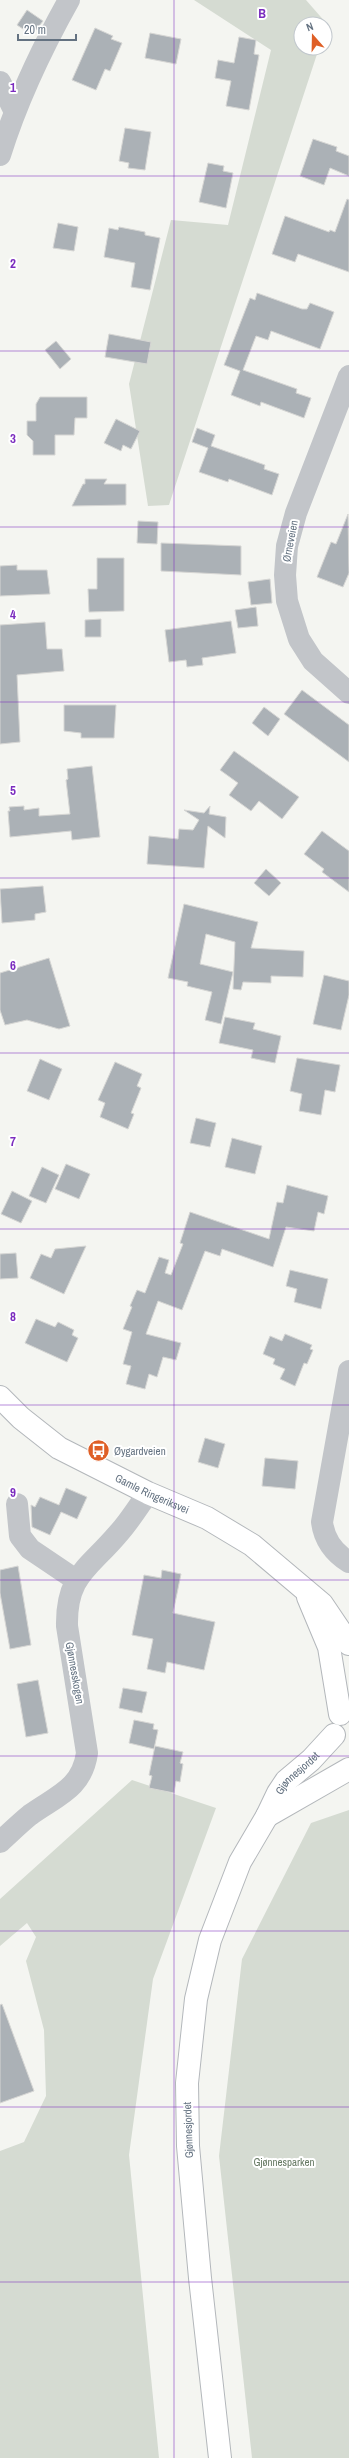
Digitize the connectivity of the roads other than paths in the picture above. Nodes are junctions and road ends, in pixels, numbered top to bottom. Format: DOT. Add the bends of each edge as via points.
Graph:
graph roads {
  1 [pos="70,0"];
  2 [pos="0,82"];
  3 [pos="14,110"];
  4 [pos="0,155"];
  5 [pos="348,382"];
  6 [pos="349,693"];
  7 [pos="349,1371"];
  8 [pos="0,1398"];
  9 [pos="148,1493"];
  10 [pos="17,1504"];
  11 [pos="349,1562"];
  12 [pos="76,1580"];
  13 [pos="305,1590"];
  14 [pos="349,1644"];
  15 [pos="344,1710"];
  16 [pos="334,1735"];
  17 [pos="349,1761"];
  18 [pos="349,1769"];
  19 [pos="267,1816"];
  20 [pos="0,1842"];
  21 [pos="220,2458"];
  1 -- 3 [label="street"];
  2 -- 3 [label="street"];
  3 -- 4 [label="street"];
  5 -- 6 [label="street, Ørneveien" via="296,513 287,546 284,575 287,601 300,639 313,661"];
  7 -- 11 [label="street" via="322,1522 326,1538 332,1547"];
  8 -- 9 [label="main road, Gamle Ringeriksvei" via="59,1448"];
  9 -- 12 [label="street, Gjønnesskogen" via="117,1536"];
  9 -- 13 [label="main road, Gamle Ringeriksvei" via="207,1518 228,1530 269,1557"];
  10 -- 12 [label="street" via="20,1536 30,1549"];
  12 -- 20 [label="street, Gjønnesskogen" via="66,1608 84,1721 86,1764 82,1774 66,1792 30,1816"];
  13 -- 14 [label="main road, Gamle Ringeriksvei" via="331,1615"];
  13 -- 15 [label="main road, Gamle Ringeriksvei" via="329,1647"];
  15 -- 16 [label="main road" via="335,1724"];
  16 -- 17 [label="main road" via="340,1754"];
  16 -- 19 [label="main road, Gjønnesjordet" via="311,1760 286,1781"];
  18 -- 19 [label="main road, Gjønnesjordet"];
  19 -- 21 [label="main road, Gjønnesjordet" via="240,1862 210,1940 196,1999 189,2052 186,2112 190,2182"];
}
